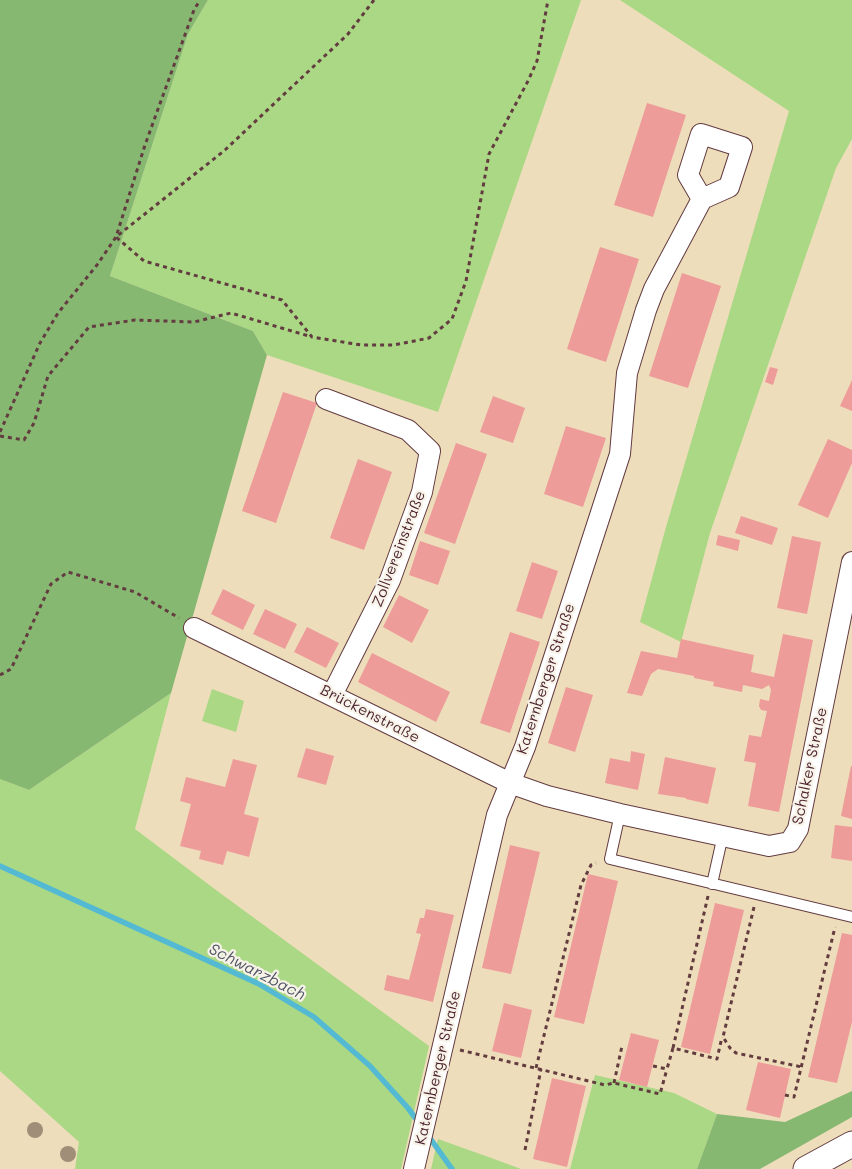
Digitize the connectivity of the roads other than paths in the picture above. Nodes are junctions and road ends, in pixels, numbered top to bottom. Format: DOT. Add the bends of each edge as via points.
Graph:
graph roads {
  1 [pos="702,199"];
  2 [pos="326,399"];
  3 [pos="852,562"];
  4 [pos="194,628"];
  5 [pos="332,695"];
  6 [pos="510,783"];
  7 [pos="547,796"];
  8 [pos="620,814"];
  9 [pos="723,835"];
  10 [pos="711,884"];
  11 [pos="852,917"];
  12 [pos="852,1144"];
  13 [pos="414,1169"];
  14 [pos="806,1169"];
  1 -- 6 [label="street, Katernberger Straße" via="646,310 628,373 620,454 525,747"];
  2 -- 5 [label="street, Zollvereinstraße" via="408,430 430,452 422,492 390,580"];
  3 -- 9 [label="street, Schalker Straße" via="798,829 790,842 769,846"];
  4 -- 5 [label="street, Brückenstraße"];
  5 -- 6 [label="street, Brückenstraße"];
  6 -- 7 [label="street, Brückenstraße"];
  6 -- 13 [label="street, Katernberger Straße" via="497,815"];
  7 -- 8 [label="street, Schalker Straße"];
  8 -- 9 [label="street, Schalker Straße"];
  8 -- 10 [label="lane" via="610,859"];
  9 -- 10 [label="lane"];
  10 -- 11 [label="lane"];
  12 -- 14 [label="street"];
}
